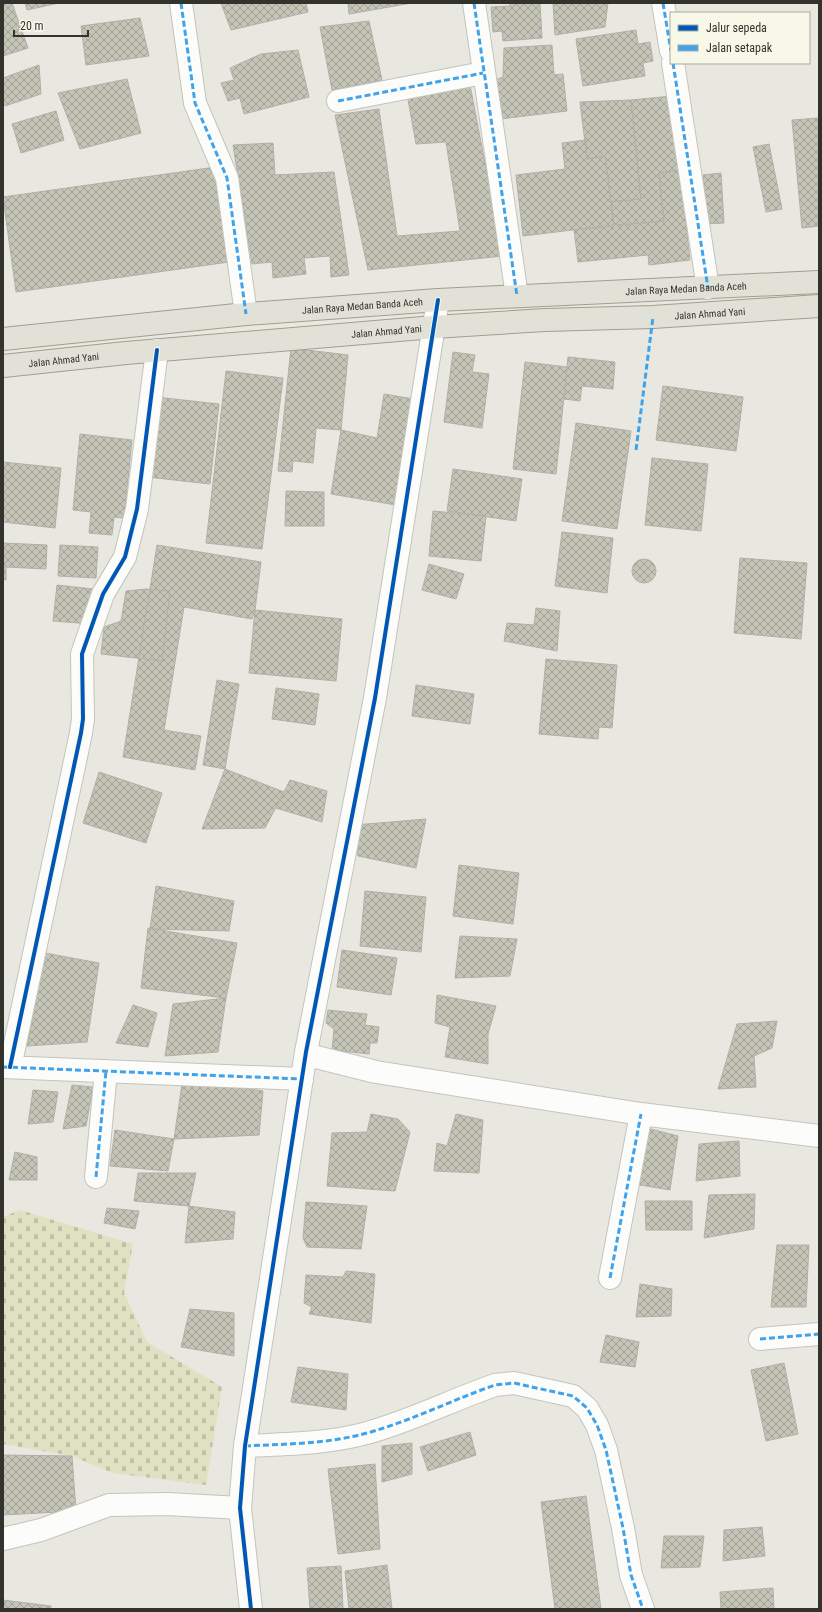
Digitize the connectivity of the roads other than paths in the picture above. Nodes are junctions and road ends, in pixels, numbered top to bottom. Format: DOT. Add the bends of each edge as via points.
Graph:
graph roads {
  1 [pos="181,3"];
  2 [pos="474,3"];
  3 [pos="663,3"];
  4 [pos="670,45"];
  5 [pos="673,64"];
  6 [pos="483,73"];
  7 [pos="338,101"];
  8 [pos="819,282"];
  9 [pos="708,288"];
  10 [pos="517,296"];
  11 [pos="438,300"];
  12 [pos="819,306"];
  13 [pos="246,314"];
  14 [pos="434,327"];
  15 [pos="3,339"];
  16 [pos="157,350"];
  17 [pos="3,366"];
  18 [pos="306,1052"];
  19 [pos="6,1067"];
  20 [pos="106,1071"];
  21 [pos="302,1079"];
  22 [pos="641,1114"];
  23 [pos="819,1136"];
  24 [pos="96,1177"];
  25 [pos="610,1278"];
  26 [pos="819,1334"];
  27 [pos="760,1339"];
  28 [pos="245,1446"];
  29 [pos="240,1508"];
  30 [pos="3,1539"];
  31 [pos="251,1609"];
  32 [pos="643,1609"];
  1 -- 13 [label="street" via="195,103 227,178"];
  2 -- 6 [label="street"];
  3 -- 4 [label="street"];
  5 -- 9 [label="street"];
  6 -- 7 [label="street"];
  6 -- 10 [label="street"];
  8 -- 9 [label="main road, Jalan Raya Medan Banda Aceh"];
  9 -- 10 [label="main road, Jalan Raya Medan Banda Aceh"];
  10 -- 11 [label="main road, Jalan Raya Medan Banda Aceh"];
  11 -- 13 [label="main road, Jalan Raya Medan Banda Aceh"];
  11 -- 14 [label="street"];
  12 -- 14 [label="main road, Jalan Ahmad Yani"];
  13 -- 15 [label="main road, Jalan Raya Medan Banda Aceh"];
  14 -- 16 [label="main road, Jalan Ahmad Yani"];
  14 -- 18 [label="street" via="375,698"];
  16 -- 17 [label="main road, Jalan Ahmad Yani"];
  16 -- 19 [label="street" via="132,531 125,557 103,594 82,654 83,714 80,733"];
  18 -- 21 [label="street"];
  18 -- 22 [label="street" via="316,1058 376,1072"];
  19 -- 20 [label="street"];
  20 -- 21 [label="street"];
  20 -- 24 [label="street"];
  21 -- 28 [label="street"];
  22 -- 23 [label="street"];
  22 -- 25 [label="street"];
  26 -- 27 [label="street"];
  28 -- 29 [label="street"];
  28 -- 32 [label="street" via="296,1444 367,1433 495,1385 514,1382 573,1396 587,1408 597,1425 606,1450 631,1575"];
  29 -- 30 [label="street" via="167,1504 109,1505 41,1530"];
  29 -- 31 [label="street"];
}
